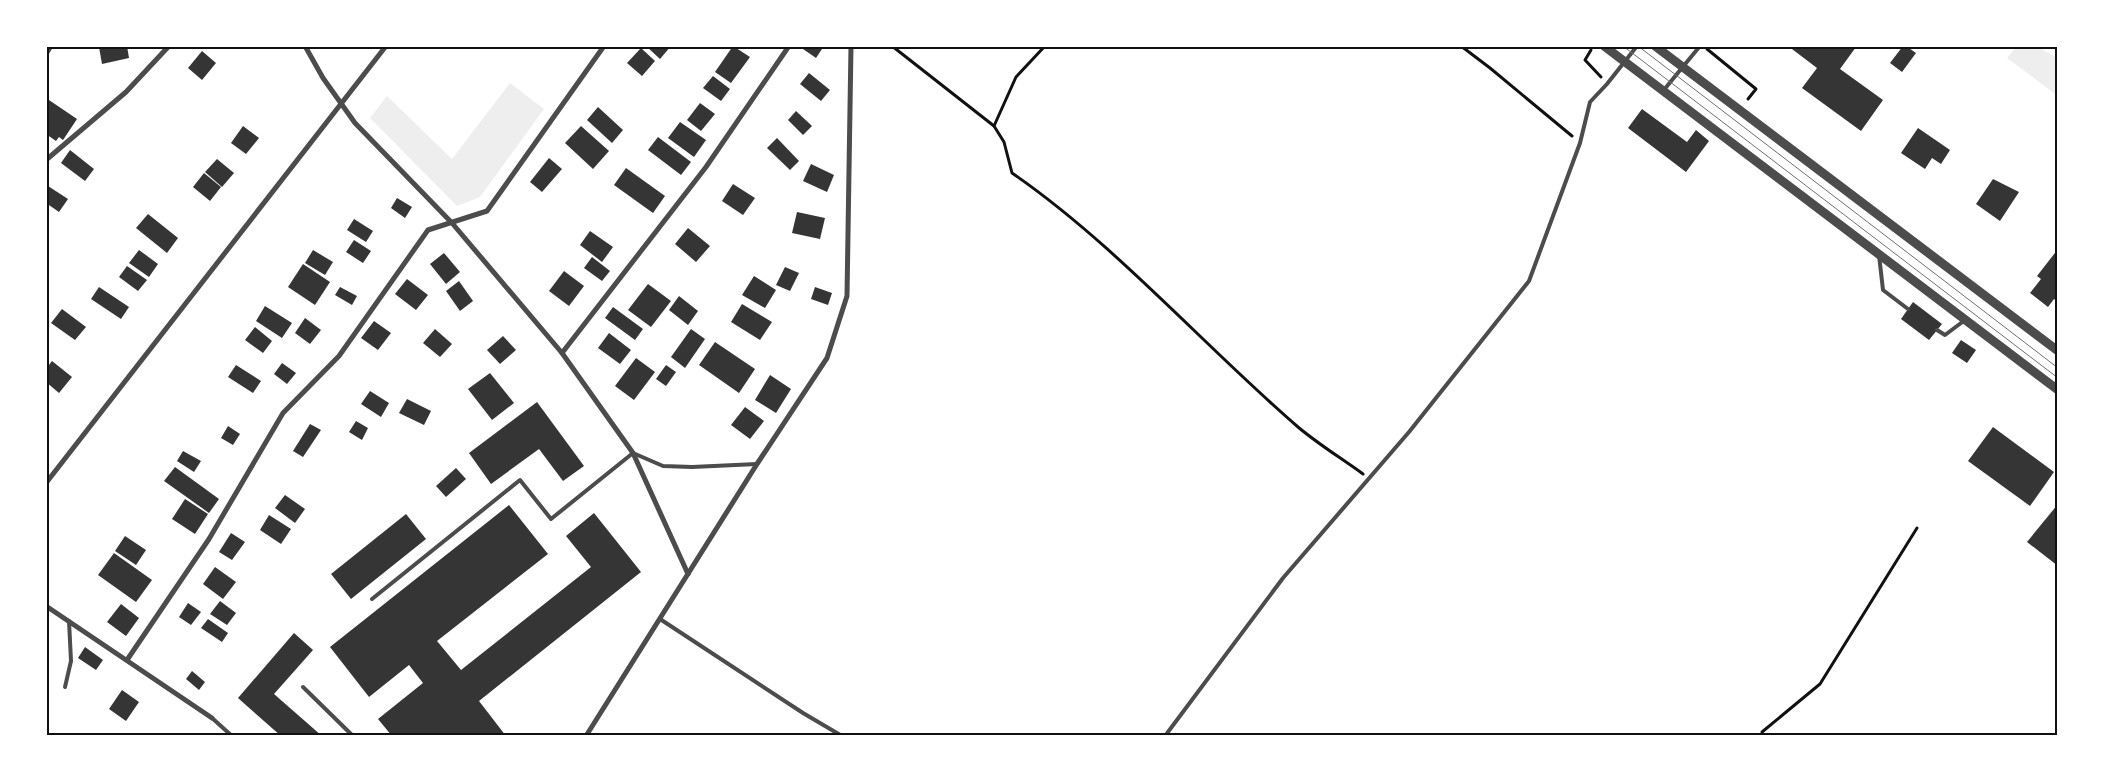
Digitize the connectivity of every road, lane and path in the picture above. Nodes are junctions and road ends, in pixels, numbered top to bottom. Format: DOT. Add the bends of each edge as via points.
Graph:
graph roads {
  1 [pos="51,46"];
  2 [pos="169,46"];
  3 [pos="305,46"];
  4 [pos="386,46"];
  5 [pos="604,46"];
  6 [pos="789,46"];
  7 [pos="851,46"];
  8 [pos="892,46"];
  9 [pos="1045,46"];
  10 [pos="1461,46"];
  11 [pos="1604,46"];
  12 [pos="1637,46"];
  13 [pos="1655,46"];
  14 [pos="1700,46"];
  15 [pos="1704,46"];
  16 [pos="1591,50"];
  17 [pos="46,54"];
  18 [pos="1623,62"];
  19 [pos="1682,67"];
  20 [pos="1607,84"];
  21 [pos="1662,91"];
  22 [pos="1748,99"];
  23 [pos="342,104"];
  24 [pos="994,126"];
  25 [pos="1580,143"];
  26 [pos="46,160"];
  27 [pos="452,222"];
  28 [pos="1878,253"];
  29 [pos="1908,309"];
  30 [pos="1965,320"];
  31 [pos="1937,330"];
  32 [pos="2058,351"];
  33 [pos="562,353"];
  34 [pos="2058,390"];
  35 [pos="633,453"];
  36 [pos="757,464"];
  37 [pos="1369,478"];
  38 [pos="46,483"];
  39 [pos="1917,528"];
  40 [pos="688,574"];
  41 [pos="372,599"];
  42 [pos="46,606"];
  43 [pos="660,619"];
  44 [pos="69,621"];
  45 [pos="127,660"];
  46 [pos="65,687"];
  47 [pos="303,688"];
  48 [pos="212,718"];
  49 [pos="232,736"];
  50 [pos="352,736"];
  51 [pos="586,736"];
  52 [pos="842,736"];
  53 [pos="1164,736"];
  54 [pos="1762,736"];
  1 -- 17 [label="street"];
  2 -- 26 [label="street" via="126,92"];
  3 -- 23 [label="street"];
  4 -- 23 [label="street"];
  5 -- 27 [label="street" via="487,211"];
  6 -- 33 [label="street" via="706,167"];
  7 -- 36 [label="street" via="847,296 827,358"];
  8 -- 24 [label="path"];
  9 -- 24 [label="path" via="1016,77"];
  10 -- 25 [label="path"];
  11 -- 18 [label="street"];
  12 -- 18 [label="lane"];
  13 -- 19 [label="street"];
  14 -- 19 [label="lane"];
  15 -- 22 [label="path" via="1756,89"];
  16 -- 20 [label="path" via="1585,60"];
  18 -- 20 [label="lane"];
  18 -- 21 [label="street"];
  19 -- 21 [label="lane"];
  19 -- 32 [label="street"];
  20 -- 25 [label="lane" via="1590,102"];
  21 -- 28 [label="street"];
  23 -- 27 [label="street" via="355,123"];
  23 -- 38 [label="street"];
  24 -- 37 [label="path" via="1004,142 1012,174 1095,240 1299,428"];
  25 -- 37 [label="lane" via="1529,280"];
  27 -- 33 [label="street"];
  27 -- 45 [label="street" via="428,230 339,356 283,413 209,539"];
  28 -- 29 [label="lane" via="1882,290"];
  28 -- 30 [label="street"];
  30 -- 31 [label="lane" via="1945,336"];
  30 -- 34 [label="street"];
  33 -- 35 [label="street"];
  35 -- 36 [label="lane" via="663,466"];
  35 -- 40 [label="street"];
  35 -- 41 [label="lane" via="551,519 520,480"];
  36 -- 40 [label="street"];
  37 -- 53 [label="lane" via="1283,578"];
  39 -- 54 [label="path" via="1820,684 1762,732"];
  40 -- 43 [label="street"];
  42 -- 44 [label="street"];
  43 -- 51 [label="street"];
  43 -- 52 [label="lane"];
  44 -- 45 [label="street"];
  44 -- 46 [label="lane" via="71,661"];
  45 -- 48 [label="street"];
  47 -- 50 [label="lane"];
  48 -- 49 [label="lane"];
}
